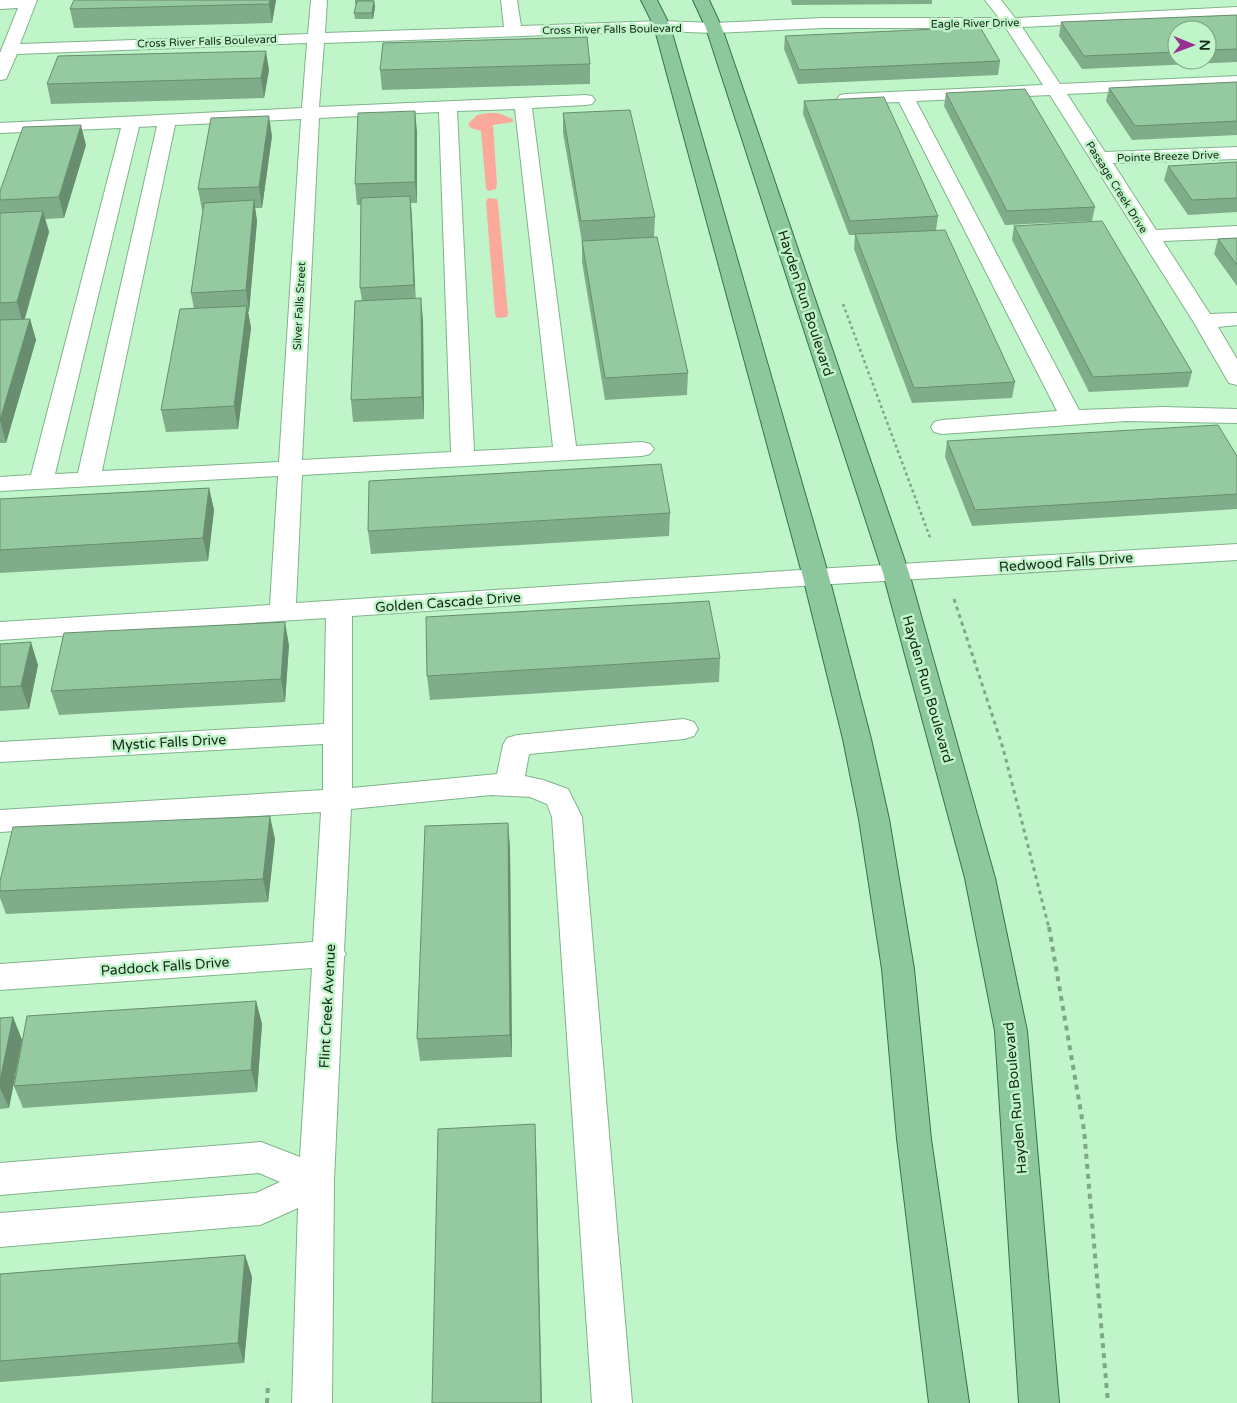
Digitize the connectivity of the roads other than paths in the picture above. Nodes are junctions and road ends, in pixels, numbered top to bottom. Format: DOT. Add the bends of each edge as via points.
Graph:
graph roads {
  1 [pos="319,0"];
  2 [pos="509,0"];
  3 [pos="648,0"];
  4 [pos="700,0"];
  5 [pos="993,0"];
  6 [pos="1136,0"];
  7 [pos="28,2"];
  8 [pos="0,4"];
  9 [pos="1237,12"];
  10 [pos="1147,15"];
  11 [pos="1011,23"];
  12 [pos="714,28"];
  13 [pos="513,31"];
  14 [pos="663,32"];
  15 [pos="316,44"];
  16 [pos="5,62"];
  17 [pos="1237,81"];
  18 [pos="1053,89"];
  19 [pos="905,97"];
  20 [pos="586,100"];
  21 [pos="825,100"];
  22 [pos="523,103"];
  23 [pos="448,106"];
  24 [pos="310,113"];
  25 [pos="167,120"];
  26 [pos="132,122"];
  27 [pos="0,128"];
  28 [pos="1237,153"];
  29 [pos="1100,158"];
  30 [pos="143,228"];
  31 [pos="104,230"];
  32 [pos="1237,232"];
  33 [pos="1148,236"];
  34 [pos="1237,319"];
  35 [pos="1204,321"];
  36 [pos="98,339"];
  37 [pos="1237,378"];
  38 [pos="1237,416"];
  39 [pos="1071,417"];
  40 [pos="942,427"];
  41 [pos="642,449"];
  42 [pos="565,453"];
  43 [pos="463,459"];
  44 [pos="291,468"];
  45 [pos="88,480"];
  46 [pos="41,482"];
  47 [pos="0,484"];
  48 [pos="1237,552"];
  49 [pos="896,573"];
  50 [pos="816,577"];
  51 [pos="339,609"];
  52 [pos="282,613"];
  53 [pos="0,631"];
  54 [pos="684,729"];
  55 [pos="338,732"];
  56 [pos="0,752"];
  57 [pos="509,785"];
  58 [pos="337,800"];
  59 [pos="0,821"];
  60 [pos="330,954"];
  61 [pos="0,977"];
  62 [pos="0,1179"];
  63 [pos="316,1181"];
  64 [pos="0,1230"];
  65 [pos="312,1403"];
  66 [pos="612,1403"];
  67 [pos="949,1403"];
  68 [pos="1039,1403"];
  1 -- 15 [label="street, Silver Falls Street"];
  2 -- 13 [label="street"];
  3 -- 14 [label="main road"];
  4 -- 12 [label="main road, Hayden Run Boulevard"];
  5 -- 11 [label="street, Passage Creek Drive"];
  6 -- 10 [label="street"];
  7 -- 8 [label="street"];
  7 -- 16 [label="street"];
  9 -- 10 [label="street, Eagle River Drive"];
  10 -- 11 [label="street, Eagle River Drive"];
  11 -- 12 [label="street, Eagle River Drive" via="823,23"];
  11 -- 18 [label="street, Passage Creek Drive"];
  12 -- 14 [label="street, Cross River Falls Boulevard"];
  12 -- 49 [label="main road, Hayden Run Boulevard"];
  13 -- 14 [label="street, Cross River Falls Boulevard"];
  13 -- 15 [label="street, Cross River Falls Boulevard"];
  14 -- 15 [label="street, Cross River Falls Boulevard"];
  14 -- 50 [label="main road"];
  15 -- 16 [label="street, Cross River Falls Boulevard"];
  15 -- 24 [label="street, Silver Falls Street"];
  17 -- 18 [label="street"];
  18 -- 19 [label="street"];
  18 -- 29 [label="street, Passage Creek Drive"];
  19 -- 21 [label="street"];
  19 -- 39 [label="street"];
  20 -- 22 [label="street"];
  22 -- 23 [label="street"];
  22 -- 42 [label="street"];
  23 -- 24 [label="street"];
  23 -- 43 [label="street"];
  24 -- 25 [label="street"];
  24 -- 44 [label="street, Silver Falls Street"];
  25 -- 26 [label="street"];
  25 -- 30 [label="street"];
  26 -- 27 [label="street"];
  26 -- 31 [label="street"];
  28 -- 29 [label="street, Pointe Breeze Drive"];
  29 -- 33 [label="street, Passage Creek Drive"];
  30 -- 31 [label="street"];
  30 -- 36 [label="street"];
  31 -- 36 [label="street"];
  32 -- 33 [label="street"];
  33 -- 35 [label="street, Passage Creek Drive"];
  34 -- 35 [label="street"];
  35 -- 37 [label="street, Passage Creek Drive"];
  36 -- 45 [label="street"];
  36 -- 46 [label="street"];
  38 -- 39 [label="street" via="1199,413"];
  39 -- 40 [label="street"];
  41 -- 42 [label="street"];
  42 -- 43 [label="street"];
  43 -- 44 [label="street"];
  44 -- 45 [label="street"];
  44 -- 52 [label="street, Silver Falls Street"];
  45 -- 46 [label="street"];
  46 -- 47 [label="street"];
  48 -- 49 [label="street, Redwood Falls Drive"];
  49 -- 50 [label="street, Golden Cascade Drive"];
  49 -- 68 [label="main road, Hayden Run Boulevard" via="980,878 1011,1031"];
  50 -- 51 [label="street, Golden Cascade Drive"];
  50 -- 67 [label="main road" via="857,739 898,969 914,1139"];
  51 -- 52 [label="street, Golden Cascade Drive"];
  51 -- 55 [label="street, Flint Creek Avenue"];
  52 -- 53 [label="street, Golden Cascade Drive"];
  54 -- 57 [label="street" via="517,745"];
  55 -- 56 [label="street, Mystic Falls Drive"];
  55 -- 58 [label="street, Flint Creek Avenue"];
  57 -- 58 [label="street"];
  57 -- 66 [label="street" via="533,787 558,797 567,817"];
  58 -- 59 [label="street"];
  58 -- 60 [label="street, Flint Creek Avenue"];
  60 -- 61 [label="street, Paddock Falls Drive"];
  60 -- 63 [label="street, Flint Creek Avenue"];
  62 -- 63 [label="street" via="261,1157"];
  63 -- 64 [label="street" via="260,1209"];
  63 -- 65 [label="street, Flint Creek Avenue"];
}
